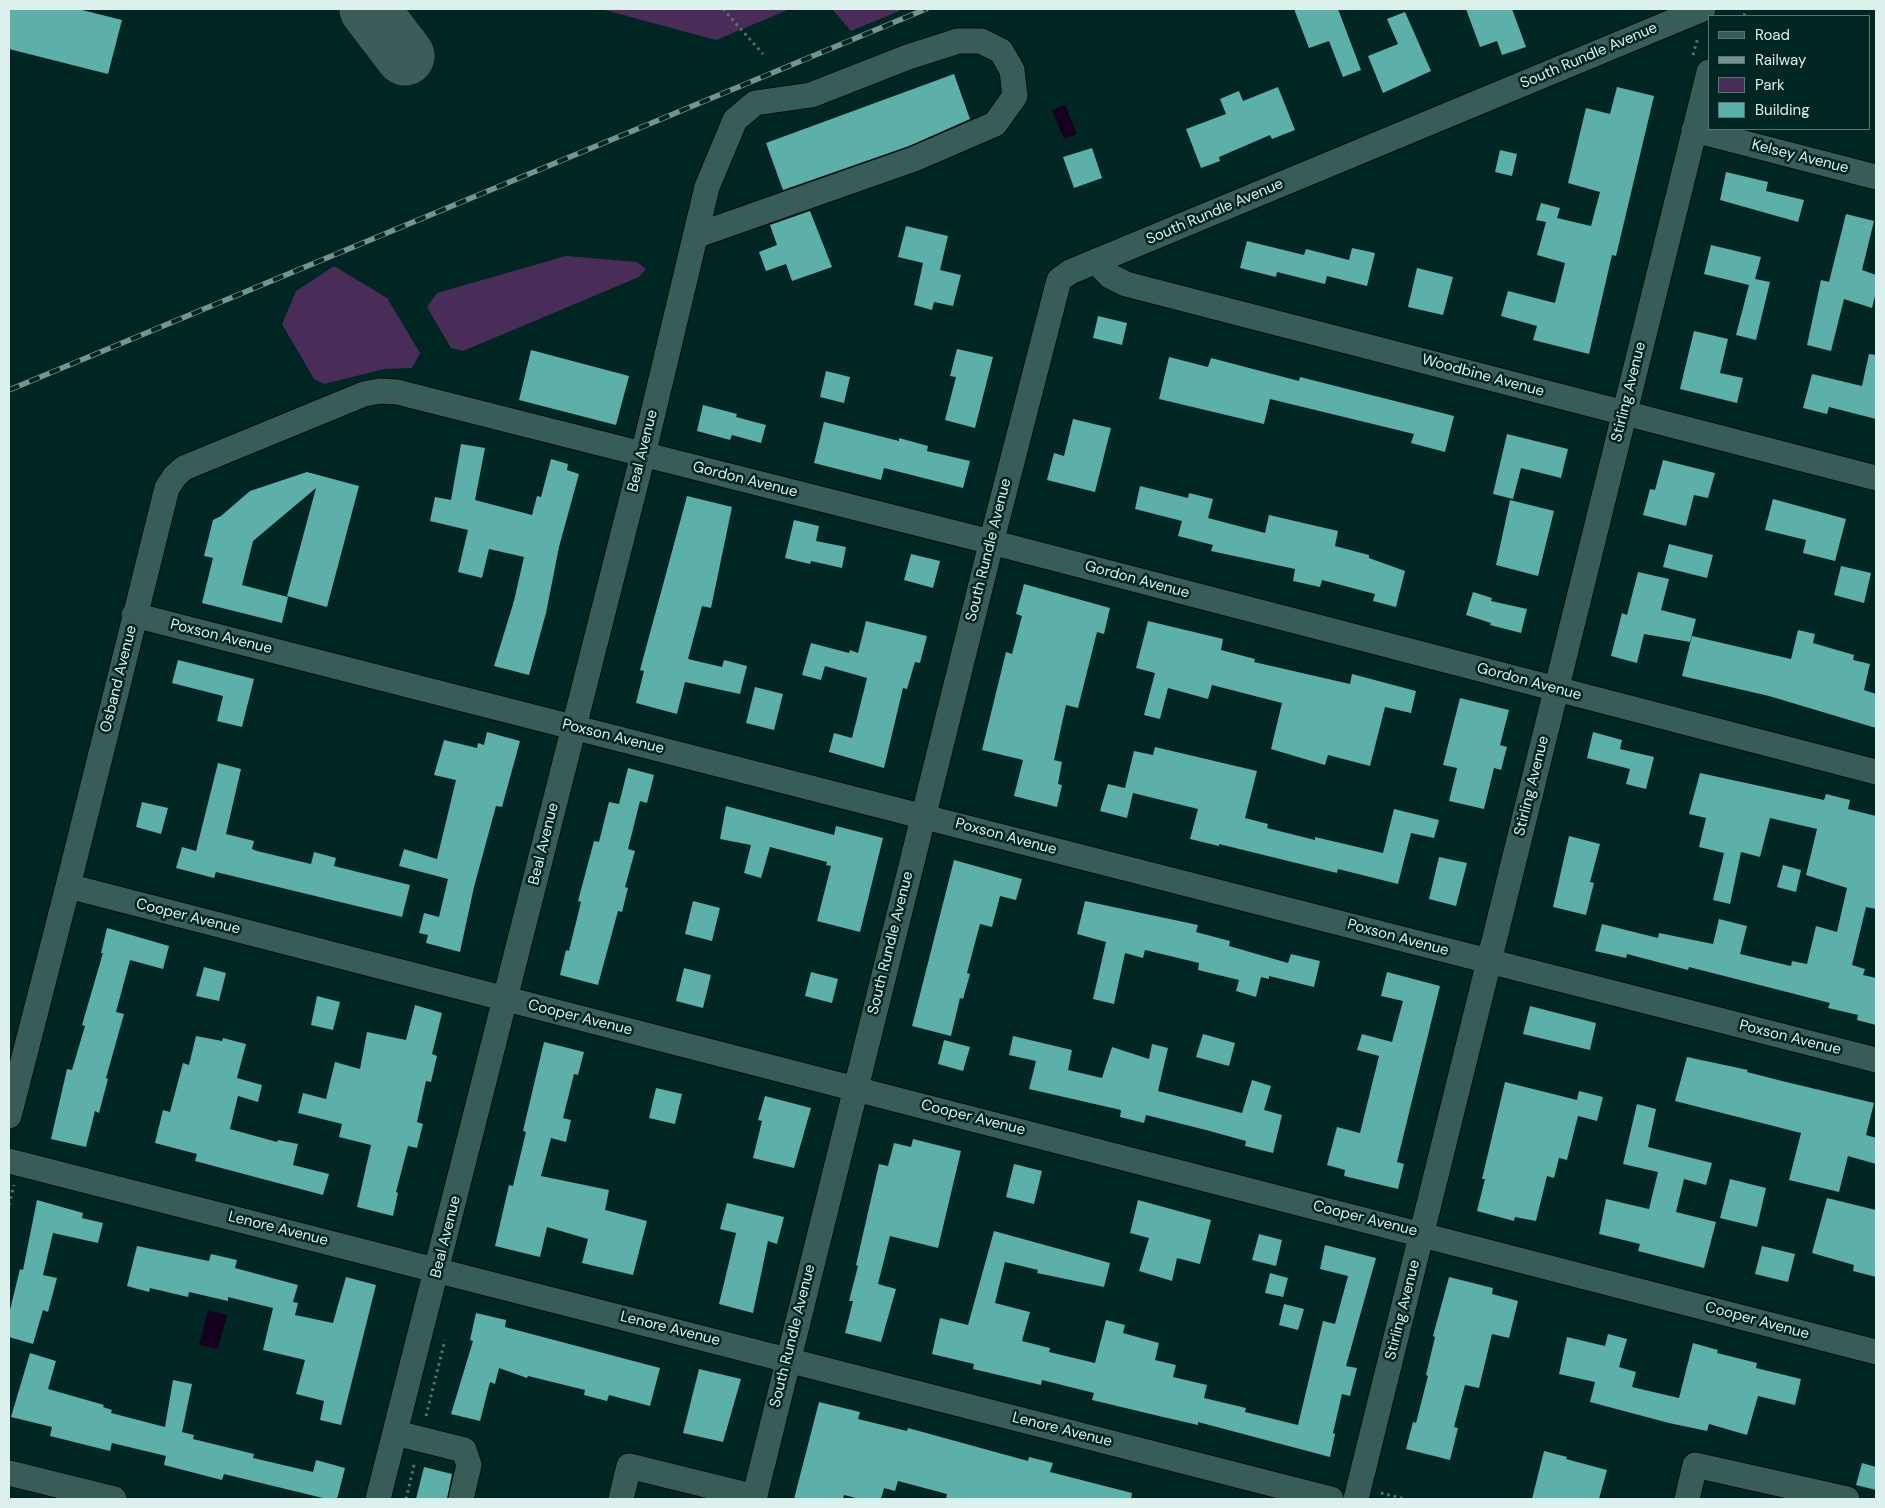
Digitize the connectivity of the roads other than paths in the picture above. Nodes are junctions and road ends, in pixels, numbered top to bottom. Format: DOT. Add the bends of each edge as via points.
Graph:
graph roads {
  1 [pos="1703,9"];
  2 [pos="1700,66"];
  3 [pos="1694,130"];
  4 [pos="1876,177"];
  5 [pos="695,236"];
  6 [pos="1096,261"];
  7 [pos="397,392"];
  8 [pos="1624,413"];
  9 [pos="643,455"];
  10 [pos="1876,478"];
  11 [pos="991,542"];
  12 [pos="134,615"];
  13 [pos="1556,690"];
  14 [pos="574,727"];
  15 [pos="1876,772"];
  16 [pos="924,815"];
  17 [pos="68,886"];
  18 [pos="1489,962"];
  19 [pos="504,998"];
  20 [pos="1876,1060"];
  21 [pos="855,1088"];
  22 [pos="9,1116"];
  23 [pos="12,1171"];
  24 [pos="1422,1234"];
  25 [pos="438,1270"];
  26 [pos="1876,1352"];
  27 [pos="787,1359"];
  28 [pos="396,1432"];
  29 [pos="9,1473"];
  30 [pos="1367,1496"];
  31 [pos="755,1498"];
  32 [pos="114,1499"];
  33 [pos="378,1499"];
  34 [pos="461,1499"];
  35 [pos="621,1499"];
  36 [pos="1331,1499"];
  37 [pos="1687,1499"];
  38 [pos="1848,1499"];
  1 -- 6 [label="street, South Rundle Avenue"];
  2 -- 3 [label="street, Stirling Avenue"];
  3 -- 4 [label="street, Kelsey Avenue"];
  3 -- 8 [label="street, Stirling Avenue"];
  5 -- 5 [label="street, Beal Avenue" via="706,187 735,120 755,103 812,95 958,41 981,41 1002,51 1012,70 1015,96 995,124 914,159"];
  5 -- 9 [label="street, Beal Avenue"];
  6 -- 8 [label="street, Woodbine Avenue" via="1110,276 1126,284"];
  6 -- 11 [label="street, South Rundle Avenue" via="1059,280"];
  7 -- 9 [label="street, Gordon Avenue"];
  7 -- 12 [label="street, Osband Avenue" via="364,394 184,468 167,488"];
  8 -- 10 [label="street, Woodbine Avenue"];
  8 -- 13 [label="street, Stirling Avenue"];
  9 -- 11 [label="street, Gordon Avenue"];
  9 -- 14 [label="street, Beal Avenue"];
  11 -- 13 [label="street, Gordon Avenue"];
  11 -- 16 [label="street, South Rundle Avenue"];
  12 -- 14 [label="street, Poxson Avenue"];
  12 -- 17 [label="street, Osband Avenue"];
  13 -- 15 [label="street, Gordon Avenue"];
  13 -- 18 [label="street, Stirling Avenue"];
  14 -- 16 [label="street, Poxson Avenue"];
  14 -- 19 [label="street, Beal Avenue"];
  16 -- 18 [label="street, Poxson Avenue"];
  16 -- 21 [label="street, South Rundle Avenue"];
  17 -- 19 [label="street, Cooper Avenue"];
  17 -- 22 [label="street, Osband Avenue"];
  18 -- 20 [label="street, Poxson Avenue"];
  18 -- 24 [label="street, Stirling Avenue"];
  19 -- 21 [label="street, Cooper Avenue"];
  19 -- 25 [label="street, Beal Avenue"];
  21 -- 24 [label="street, Cooper Avenue"];
  21 -- 27 [label="street, South Rundle Avenue"];
  23 -- 25 [label="street, Lenore Avenue"];
  24 -- 26 [label="street, Cooper Avenue"];
  24 -- 30 [label="street, Stirling Avenue"];
  25 -- 27 [label="street, Lenore Avenue"];
  25 -- 28 [label="street, Beal Avenue"];
  27 -- 31 [label="street, South Rundle Avenue"];
  27 -- 36 [label="street, Lenore Avenue"];
  28 -- 33 [label="street, Beal Avenue"];
  28 -- 34 [label="street" via="464,1450 469,1466"];
  29 -- 32 [label="street"];
  31 -- 35 [label="street" via="629,1466"];
  37 -- 38 [label="street" via="1695,1465"];
}
